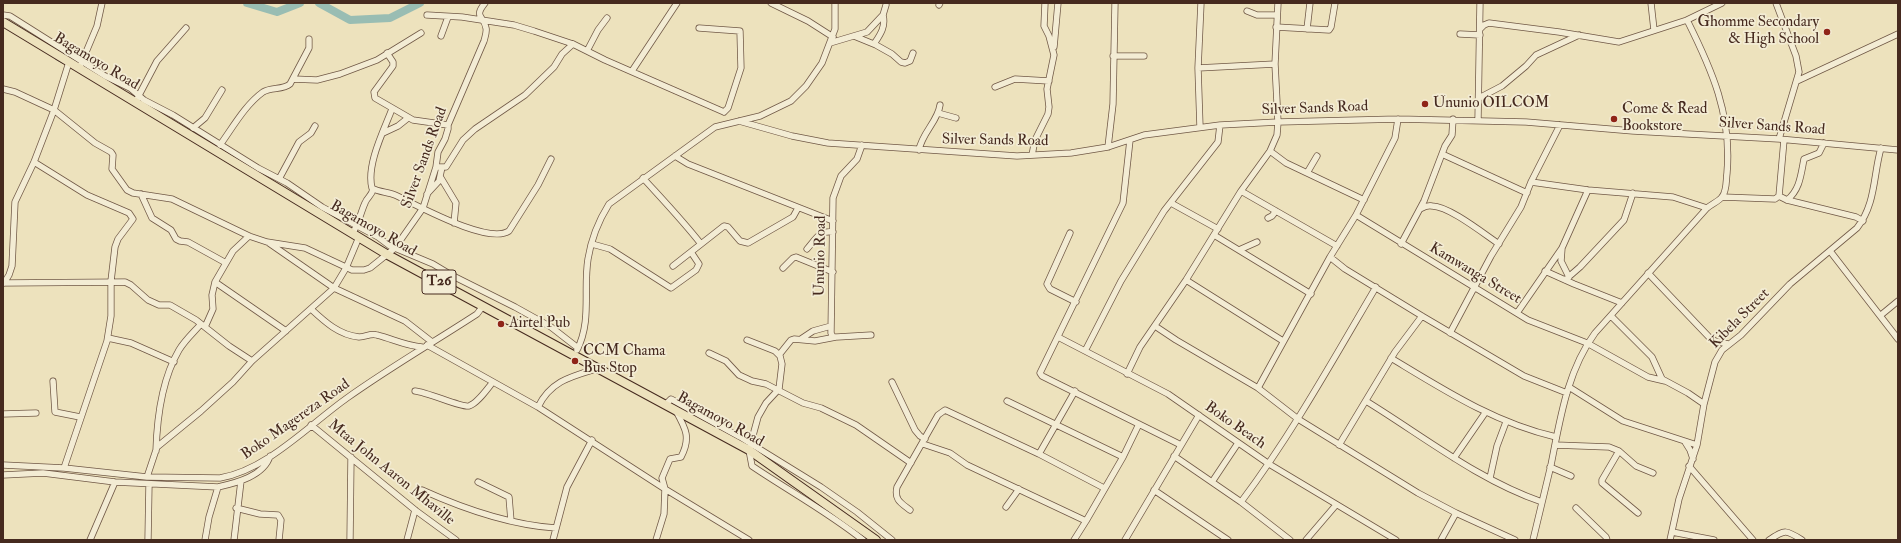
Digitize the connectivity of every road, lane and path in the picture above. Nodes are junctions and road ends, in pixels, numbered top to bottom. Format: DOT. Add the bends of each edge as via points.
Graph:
graph roads {
  1 [pos="102,3"];
  2 [pos="485,3"];
  3 [pos="677,3"];
  4 [pos="771,3"];
  5 [pos="835,3"];
  6 [pos="1045,3"];
  7 [pos="1058,3"];
  8 [pos="1115,3"];
  9 [pos="1201,3"];
  10 [pos="1278,3"];
  11 [pos="1310,3"];
  12 [pos="1335,3"];
  13 [pos="1480,3"];
  14 [pos="1651,3"];
  15 [pos="1722,3"];
  16 [pos="1776,3"];
  17 [pos="886,5"];
  18 [pos="1247,11"];
  19 [pos="3,15"];
  20 [pos="427,15"];
  21 [pos="883,16"];
  22 [pos="1277,16"];
  23 [pos="448,17"];
  24 [pos="607,18"];
  25 [pos="1687,20"];
  26 [pos="482,21"];
  27 [pos="3,22"];
  28 [pos="1276,27"];
  29 [pos="186,28"];
  30 [pos="699,28"];
  31 [pos="1307,29"];
  32 [pos="1654,30"];
  33 [pos="1480,32"];
  34 [pos="421,33"];
  35 [pos="1460,34"];
  36 [pos="1898,34"];
  37 [pos="1579,35"];
  38 [pos="441,36"];
  39 [pos="854,36"];
  40 [pos="309,39"];
  41 [pos="560,39"];
  42 [pos="831,40"];
  43 [pos="573,44"];
  44 [pos="874,44"];
  45 [pos="565,51"];
  46 [pos="587,51"];
  47 [pos="1053,52"];
  48 [pos="387,53"];
  49 [pos="912,53"];
  50 [pos="1113,56"];
  51 [pos="1144,56"];
  52 [pos="69,62"];
  53 [pos="1275,64"];
  54 [pos="81,65"];
  55 [pos="1198,68"];
  56 [pos="632,71"];
  57 [pos="293,79"];
  58 [pos="1049,81"];
  59 [pos="1797,81"];
  60 [pos="995,87"];
  61 [pos="3,89"];
  62 [pos="222,90"];
  63 [pos="1479,98"];
  64 [pos="137,99"];
  65 [pos="940,105"];
  66 [pos="392,109"];
  67 [pos="54,110"];
  68 [pos="724,112"];
  69 [pos="938,113"];
  70 [pos="408,118"];
  71 [pos="956,118"];
  72 [pos="1398,119"];
  73 [pos="1453,119"];
  74 [pos="1478,120"];
  75 [pos="739,121"];
  76 [pos="1278,122"];
  77 [pos="727,123"];
  78 [pos="448,125"];
  79 [pos="1220,125"];
  80 [pos="1560,125"];
  81 [pos="316,126"];
  82 [pos="193,128"];
  83 [pos="1200,128"];
  84 [pos="383,133"];
  85 [pos="1728,136"];
  86 [pos="1130,140"];
  87 [pos="1781,140"];
  88 [pos="1824,143"];
  89 [pos="220,145"];
  90 [pos="862,145"];
  91 [pos="1108,147"];
  92 [pos="1880,148"];
  93 [pos="919,150"];
  94 [pos="1898,150"];
  95 [pos="1270,151"];
  96 [pos="1442,154"];
  97 [pos="1032,155"];
  98 [pos="675,156"];
  99 [pos="1316,156"];
  100 [pos="552,159"];
  101 [pos="34,162"];
  102 [pos="436,167"];
  103 [pos="442,167"];
  104 [pos="1307,173"];
  105 [pos="441,178"];
  106 [pos="643,178"];
  107 [pos="279,179"];
  108 [pos="1531,182"];
  109 [pos="373,189"];
  110 [pos="1241,190"];
  111 [pos="1588,190"];
  112 [pos="1527,193"];
  113 [pos="1633,193"];
  114 [pos="141,194"];
  115 [pos="427,194"];
  116 [pos="1779,196"];
  117 [pos="1722,197"];
  118 [pos="1425,198"];
  119 [pos="1364,200"];
  120 [pos="1786,200"];
  121 [pos="1171,203"];
  122 [pos="1432,206"];
  123 [pos="423,208"];
  124 [pos="798,208"];
  125 [pos="1708,208"];
  126 [pos="1420,209"];
  127 [pos="1276,211"];
  128 [pos="1356,215"];
  129 [pos="1849,215"];
  130 [pos="1268,218"];
  131 [pos="1863,221"];
  132 [pos="834,222"];
  133 [pos="454,223"];
  134 [pos="358,226"];
  135 [pos="1858,228"];
  136 [pos="1218,229"];
  137 [pos="833,232"];
  138 [pos="1070,233"];
  139 [pos="1214,235"];
  140 [pos="249,236"];
  141 [pos="355,236"];
  142 [pos="267,242"];
  143 [pos="1257,242"];
  144 [pos="592,244"];
  145 [pos="701,244"];
  146 [pos="1401,244"];
  147 [pos="1499,244"];
  148 [pos="1337,246"];
  149 [pos="395,248"];
  150 [pos="1562,248"];
  151 [pos="808,249"];
  152 [pos="1239,250"];
  153 [pos="1830,251"];
  154 [pos="691,252"];
  155 [pos="388,254"];
  156 [pos="1330,257"];
  157 [pos="226,263"];
  158 [pos="673,266"];
  159 [pos="346,268"];
  160 [pos="783,268"];
  161 [pos="1545,271"];
  162 [pos="832,272"];
  163 [pos="1648,273"];
  164 [pos="1567,278"];
  165 [pos="1186,280"];
  166 [pos="110,281"];
  167 [pos="215,282"];
  168 [pos="3,283"];
  169 [pos="1376,287"];
  170 [pos="334,288"];
  171 [pos="1474,288"];
  172 [pos="1311,294"];
  173 [pos="1898,301"];
  174 [pos="1076,302"];
  175 [pos="1622,303"];
  176 [pos="483,306"];
  177 [pos="311,309"];
  178 [pos="1516,313"];
  179 [pos="1881,315"];
  180 [pos="1422,316"];
  181 [pos="1611,316"];
  182 [pos="203,325"];
  183 [pos="831,326"];
  184 [pos="1155,326"];
  185 [pos="286,331"];
  186 [pos="1450,332"];
  187 [pos="871,335"];
  188 [pos="837,337"];
  189 [pos="1058,337"];
  190 [pos="108,338"];
  191 [pos="801,339"];
  192 [pos="1898,339"];
  193 [pos="747,340"];
  194 [pos="1283,341"];
  195 [pos="1587,343"];
  196 [pos="1728,344"];
  197 [pos="427,345"];
  198 [pos="578,348"];
  199 [pos="1085,351"];
  200 [pos="709,353"];
  201 [pos="779,355"];
  202 [pos="574,356"];
  203 [pos="1391,358"];
  204 [pos="252,361"];
  205 [pos="174,362"];
  206 [pos="599,368"];
  207 [pos="1127,374"];
  208 [pos="53,381"];
  209 [pos="1665,381"];
  210 [pos="493,382"];
  211 [pos="892,382"];
  212 [pos="1258,388"];
  213 [pos="779,389"];
  214 [pos="1568,390"];
  215 [pos="415,391"];
  216 [pos="1074,391"];
  217 [pos="1006,401"];
  218 [pos="1366,401"];
  219 [pos="1704,404"];
  220 [pos="665,405"];
  221 [pos="538,407"];
  222 [pos="676,411"];
  223 [pos="36,413"];
  224 [pos="1485,413"];
  225 [pos="3,414"];
  226 [pos="1199,415"];
  227 [pos="80,417"];
  228 [pos="1298,418"];
  229 [pos="1506,422"];
  230 [pos="1139,424"];
  231 [pos="311,425"];
  232 [pos="1056,426"];
  233 [pos="1556,437"];
  234 [pos="592,440"];
  235 [pos="924,441"];
  236 [pos="1685,441"];
  237 [pos="1238,443"];
  238 [pos="1181,445"];
  239 [pos="1339,445"];
  240 [pos="1555,445"];
  241 [pos="1697,445"];
  242 [pos="750,447"];
  243 [pos="156,451"];
  244 [pos="1619,451"];
  245 [pos="1039,454"];
  246 [pos="270,456"];
  247 [pos="1174,456"];
  248 [pos="351,457"];
  249 [pos="1123,457"];
  250 [pos="1454,458"];
  251 [pos="1693,460"];
  252 [pos="911,463"];
  253 [pos="1269,464"];
  254 [pos="3,465"];
  255 [pos="1689,466"];
  256 [pos="1550,467"];
  257 [pos="64,468"];
  258 [pos="1653,473"];
  259 [pos="3,475"];
  260 [pos="147,476"];
  261 [pos="1571,476"];
  262 [pos="1490,478"];
  263 [pos="241,481"];
  264 [pos="115,482"];
  265 [pos="478,482"];
  266 [pos="1212,482"];
  267 [pos="149,484"];
  268 [pos="218,487"];
  269 [pos="1104,488"];
  270 [pos="1019,489"];
  271 [pos="422,490"];
  272 [pos="665,490"];
  273 [pos="1154,490"];
  274 [pos="1241,502"];
  275 [pos="1542,502"];
  276 [pos="1336,505"];
  277 [pos="1006,507"];
  278 [pos="236,508"];
  279 [pos="1576,508"];
  280 [pos="415,510"];
  281 [pos="910,510"];
  282 [pos="1456,513"];
  283 [pos="1638,513"];
  284 [pos="511,521"];
  285 [pos="1086,521"];
  286 [pos="852,526"];
  287 [pos="556,528"];
  288 [pos="1672,532"];
  289 [pos="406,539"];
  290 [pos="90,540"];
  291 [pos="148,540"];
  292 [pos="205,540"];
  293 [pos="234,540"];
  294 [pos="279,540"];
  295 [pos="350,540"];
  296 [pos="456,540"];
  297 [pos="552,540"];
  298 [pos="656,540"];
  299 [pos="749,540"];
  300 [pos="862,540"];
  301 [pos="876,540"];
  302 [pos="892,540"];
  303 [pos="1074,540"];
  304 [pos="1125,540"];
  305 [pos="1228,540"];
  306 [pos="1290,540"];
  307 [pos="1306,540"];
  308 [pos="1396,540"];
  309 [pos="1441,540"];
  310 [pos="1515,540"];
  311 [pos="1533,540"];
  312 [pos="1606,540"];
  313 [pos="1670,540"];
  314 [pos="1714,540"];
  315 [pos="1753,540"];
  316 [pos="1768,540"];
  317 [pos="1802,540"];
  1 -- 54 [label="street" via="97,26"];
  2 -- 26 [label="street, Silver Sands Road" via="479,15"];
  3 -- 56 [label="street"];
  4 -- 42 [label="street" via="808,21"];
  5 -- 42 [label="street" via="836,20"];
  6 -- 47 [label="street" via="1044,26"];
  7 -- 47 [label="street"];
  8 -- 50 [label="street"];
  9 -- 55 [label="street"];
  10 -- 22 [label="street"];
  11 -- 31 [label="street"];
  12 -- 31 [label="street" via="1329,30"];
  13 -- 33 [label="street"];
  14 -- 32 [label="street"];
  15 -- 25 [label="street"];
  16 -- 59 [label="street" via="1799,66"];
  17 -- 21 [label="street"];
  18 -- 22 [label="street" via="1257,15"];
  19 -- 54 [label="street" via="10,16"];
  20 -- 23 [label="street"];
  21 -- 39 [label="street" via="867,32"];
  21 -- 44 [label="street" via="883,30"];
  22 -- 28 [label="street"];
  23 -- 26 [label="street"];
  23 -- 38 [label="street"];
  24 -- 46 [label="street"];
  25 -- 32 [label="street"];
  25 -- 85 [label="street" via="1718,89"];
  26 -- 41 [label="street" via="514,25"];
  26 -- 78 [label="street, Silver Sands Road" via="487,30 484,41"];
  27 -- 52 [label="highway, Bagamoyo Road / T26"];
  28 -- 31 [label="street"];
  28 -- 53 [label="street"];
  29 -- 64 [label="street" via="156,61"];
  30 -- 68 [label="street" via="740,31 741,68 728,108"];
  32 -- 37 [label="street" via="1619,42"];
  33 -- 35 [label="street"];
  33 -- 37 [label="street" via="1484,25 1489,23"];
  33 -- 63 [label="street"];
  34 -- 48 [label="street"];
  36 -- 59 [label="street"];
  37 -- 63 [label="street" via="1536,55 1514,77"];
  39 -- 42 [label="street"];
  39 -- 44 [label="street"];
  40 -- 57 [label="street" via="309,48"];
  41 -- 43 [label="street"];
  41 -- 45 [label="street" via="560,45"];
  42 -- 75 [label="street" via="822,63 806,86 790,100 760,116"];
  43 -- 45 [label="street"];
  43 -- 46 [label="street"];
  44 -- 49 [label="street" via="905,64 910,61"];
  45 -- 103 [label="street" via="554,68 525,95 471,133 454,152 450,163"];
  46 -- 56 [label="street"];
  47 -- 58 [label="street"];
  48 -- 57 [label="street" via="377,60 327,78"];
  48 -- 66 [label="street" via="393,61 393,66 374,94 377,100"];
  50 -- 51 [label="street"];
  50 -- 91 [label="street" via="1113,104"];
  52 -- 54 [label="highway, Bagamoyo Road / T26"];
  52 -- 67 [label="street"];
  53 -- 55 [label="street"];
  53 -- 76 [label="street"];
  54 -- 64 [label="highway, Bagamoyo Road / T26"];
  55 -- 83 [label="street"];
  56 -- 68 [label="street"];
  57 -- 89 [label="street" via="286,87 264,92 250,104"];
  58 -- 60 [label="street" via="1016,79"];
  58 -- 97 [label="street" via="1048,114 1035,140"];
  59 -- 87 [label="street"];
  61 -- 67 [label="street, Silver Sands Road"];
  62 -- 82 [label="street" via="205,118"];
  63 -- 74 [label="street"];
  64 -- 82 [label="street"];
  64 -- 141 [label="highway, Bagamoyo Road / T26"];
  65 -- 69 [label="street"];
  66 -- 70 [label="street"];
  66 -- 84 [label="street"];
  67 -- 101 [label="street"];
  67 -- 114 [label="street, Silver Sands Road" via="95,143 111,152 113,173 127,190"];
  68 -- 77 [label="street"];
  69 -- 71 [label="street"];
  69 -- 93 [label="street"];
  70 -- 78 [label="street"];
  70 -- 84 [label="street"];
  72 -- 73 [label="street, Silver Sands Road"];
  72 -- 76 [label="street, Silver Sands Road"];
  72 -- 119 [label="street" via="1395,138"];
  73 -- 74 [label="street, Silver Sands Road"];
  73 -- 96 [label="street" via="1452,135 1446,142"];
  74 -- 80 [label="street, Silver Sands Road"];
  75 -- 77 [label="street"];
  75 -- 90 [label="street, Silver Sands Road" via="828,143"];
  76 -- 79 [label="street, Silver Sands Road"];
  76 -- 95 [label="street" via="1277,135"];
  77 -- 98 [label="street" via="715,127"];
  78 -- 102 [label="street, Silver Sands Road" via="445,140 438,152"];
  79 -- 83 [label="street, Silver Sands Road"];
  79 -- 121 [label="street" via="1218,142"];
  80 -- 85 [label="street, Silver Sands Road"];
  80 -- 108 [label="street"];
  81 -- 107 [label="street" via="299,142"];
  82 -- 89 [label="street"];
  83 -- 86 [label="street, Silver Sands Road" via="1144,135"];
  84 -- 109 [label="street" via="371,172"];
  85 -- 87 [label="street, Silver Sands Road"];
  85 -- 117 [label="street" via="1727,177"];
  86 -- 91 [label="street, Silver Sands Road"];
  86 -- 174 [label="street" via="1124,203"];
  87 -- 88 [label="street, Silver Sands Road"];
  87 -- 116 [label="street"];
  88 -- 92 [label="street, Silver Sands Road"];
  88 -- 120 [label="street" via="1819,153 1804,159 1798,187"];
  89 -- 107 [label="street"];
  90 -- 93 [label="street, Silver Sands Road"];
  90 -- 132 [label="street, Ununio Road" via="857,159 841,176 835,192"];
  91 -- 97 [label="street, Silver Sands Road" via="1071,154"];
  92 -- 94 [label="street, Silver Sands Road"];
  92 -- 131 [label="street, Kibela Street" via="1872,199"];
  93 -- 97 [label="street, Silver Sands Road"];
  95 -- 104 [label="street" via="1286,163"];
  95 -- 110 [label="street"];
  96 -- 112 [label="street"];
  96 -- 118 [label="street"];
  98 -- 106 [label="street"];
  98 -- 124 [label="street" via="688,164"];
  99 -- 104 [label="street"];
  100 -- 133 [label="street" via="509,231 497,235"];
  101 -- 166 [label="street" via="87,195 132,214 133,219 115,247"];
  101 -- 168 [label="street" via="15,202 12,266"];
  102 -- 103 [label="street"];
  102 -- 115 [label="street, Silver Sands Road"];
  103 -- 105 [label="street"];
  104 -- 119 [label="street"];
  105 -- 115 [label="street"];
  105 -- 133 [label="street" via="456,204"];
  106 -- 144 [label="street" via="609,204 599,222"];
  106 -- 145 [label="street" via="680,217"];
  107 -- 134 [label="street"];
  108 -- 111 [label="street"];
  108 -- 112 [label="street"];
  109 -- 123 [label="street" via="393,194"];
  109 -- 134 [label="street" via="372,195 365,202"];
  110 -- 127 [label="street"];
  110 -- 136 [label="street"];
  111 -- 113 [label="street"];
  111 -- 150 [label="street"];
  112 -- 147 [label="street"];
  113 -- 125 [label="street" via="1673,197"];
  113 -- 164 [label="street" via="1624,220"];
  114 -- 140 [label="street, Silver Sands Road" via="181,202"];
  114 -- 157 [label="street" via="152,218 171,230 176,239 188,242"];
  115 -- 123 [label="street, Silver Sands Road"];
  116 -- 117 [label="street" via="1775,199"];
  116 -- 120 [label="street"];
  117 -- 125 [label="street"];
  118 -- 122 [label="street"];
  118 -- 126 [label="street"];
  119 -- 128 [label="street"];
  120 -- 129 [label="street"];
  121 -- 136 [label="street"];
  121 -- 199 [label="street" via="1121,281"];
  122 -- 126 [label="street"];
  122 -- 147 [label="street" via="1451,213"];
  123 -- 133 [label="street"];
  123 -- 149 [label="street, Silver Sands Road"];
  124 -- 132 [label="street"];
  124 -- 145 [label="street" via="793,217 748,242 740,241 726,226"];
  125 -- 163 [label="street"];
  126 -- 146 [label="street"];
  127 -- 130 [label="street"];
  127 -- 148 [label="street"];
  128 -- 146 [label="street, Kamwanga Street"];
  128 -- 148 [label="street"];
  129 -- 131 [label="street"];
  129 -- 135 [label="street"];
  131 -- 135 [label="street, Kibela Street"];
  132 -- 137 [label="street, Ununio Road"];
  134 -- 141 [label="street"];
  134 -- 149 [label="street"];
  135 -- 153 [label="street, Kibela Street"];
  136 -- 139 [label="street"];
  137 -- 151 [label="street" via="822,232"];
  137 -- 162 [label="street, Ununio Road"];
  138 -- 174 [label="street" via="1047,284 1050,289"];
  139 -- 152 [label="street"];
  139 -- 165 [label="street"];
  140 -- 142 [label="street, Silver Sands Road"];
  140 -- 157 [label="street" via="233,251"];
  141 -- 155 [label="highway, Bagamoyo Road / T26"];
  141 -- 159 [label="street"];
  142 -- 159 [label="street, Silver Sands Road" via="305,248"];
  142 -- 170 [label="street"];
  143 -- 152 [label="street"];
  144 -- 154 [label="street" via="610,249 671,288 696,270 699,264"];
  144 -- 198 [label="street" via="588,264 586,324"];
  145 -- 154 [label="street"];
  146 -- 171 [label="street, Kamwanga Street"];
  147 -- 171 [label="street"];
  148 -- 156 [label="street"];
  149 -- 155 [label="street, Silver Sands Road"];
  149 -- 198 [label="street" via="433,264 515,307 551,328"];
  150 -- 161 [label="street"];
  150 -- 164 [label="street" via="1561,261"];
  152 -- 172 [label="street"];
  153 -- 179 [label="street"];
  153 -- 196 [label="street, Kibela Street" via="1790,284 1741,335"];
  154 -- 158 [label="street"];
  155 -- 159 [label="street, Silver Sands Road" via="364,270"];
  155 -- 176 [label="highway, Bagamoyo Road / T26"];
  156 -- 169 [label="street"];
  156 -- 172 [label="street"];
  157 -- 167 [label="street"];
  159 -- 170 [label="street"];
  160 -- 162 [label="street" via="796,257"];
  161 -- 164 [label="street"];
  161 -- 178 [label="street"];
  162 -- 183 [label="street, Ununio Road"];
  163 -- 175 [label="street"];
  163 -- 196 [label="street" via="1710,337"];
  164 -- 175 [label="street"];
  165 -- 184 [label="street"];
  165 -- 194 [label="street"];
  166 -- 168 [label="street"];
  166 -- 182 [label="street" via="131,285 148,300 170,305"];
  166 -- 190 [label="street" via="111,316"];
  167 -- 182 [label="street" via="212,295 213,309"];
  167 -- 185 [label="street"];
  169 -- 180 [label="street"];
  169 -- 228 [label="street"];
  170 -- 177 [label="street"];
  170 -- 197 [label="street" via="405,321"];
  171 -- 178 [label="street, Kamwanga Street"];
  171 -- 186 [label="street"];
  172 -- 194 [label="street"];
  173 -- 179 [label="street"];
  174 -- 189 [label="street"];
  175 -- 181 [label="street"];
  176 -- 197 [label="street, Boko Magereza Road" via="478,314"];
  176 -- 202 [label="highway, Bagamoyo Road / T26"];
  177 -- 185 [label="street"];
  177 -- 197 [label="street" via="330,326 347,334 361,337 377,335 412,347"];
  178 -- 195 [label="street, Kamwanga Street"];
  179 -- 192 [label="street"];
  180 -- 186 [label="street"];
  180 -- 203 [label="street"];
  181 -- 195 [label="street"];
  181 -- 209 [label="street" via="1652,357"];
  182 -- 204 [label="street" via="228,346"];
  182 -- 205 [label="street" via="180,350"];
  183 -- 188 [label="street, Ununio Road" via="832,335"];
  183 -- 191 [label="street" via="813,331"];
  184 -- 207 [label="street" via="1140,347"];
  184 -- 212 [label="street"];
  185 -- 204 [label="street"];
  186 -- 214 [label="street" via="1524,376"];
  187 -- 188 [label="street"];
  188 -- 191 [label="street" via="815,341"];
  189 -- 199 [label="street, Boko Beach"];
  189 -- 216 [label="street" via="1040,374"];
  190 -- 205 [label="street" via="131,343"];
  190 -- 227 [label="street"];
  191 -- 201 [label="street" via="791,340"];
  193 -- 201 [label="street"];
  194 -- 212 [label="street"];
  195 -- 209 [label="street, Kamwanga Street" via="1648,378"];
  195 -- 214 [label="street"];
  196 -- 219 [label="street, Kibela Street" via="1715,362"];
  197 -- 210 [label="street"];
  197 -- 231 [label="street, Boko Magereza Road"];
  198 -- 202 [label="street"];
  199 -- 207 [label="street, Boko Beach"];
  200 -- 213 [label="street" via="726,361 739,374 752,381"];
  201 -- 213 [label="street" via="782,364"];
  202 -- 206 [label="highway, Bagamoyo Road / T26"];
  203 -- 218 [label="street"];
  203 -- 224 [label="street"];
  204 -- 243 [label="street" via="233,382 167,438"];
  205 -- 243 [label="street" via="160,407"];
  206 -- 220 [label="highway, Bagamoyo Road / T26"];
  206 -- 221 [label="street" via="556,385 543,395"];
  207 -- 226 [label="street, Boko Beach" via="1168,394"];
  208 -- 227 [label="street" via="55,412"];
  209 -- 219 [label="street, Kamwanga Street"];
  210 -- 215 [label="street" via="477,400 464,407"];
  210 -- 221 [label="street"];
  211 -- 235 [label="street" via="915,430"];
  212 -- 228 [label="street"];
  213 -- 242 [label="street" via="758,417"];
  213 -- 252 [label="street" via="803,403 821,408 856,425"];
  214 -- 233 [label="street"];
  214 -- 236 [label="street" via="1623,421"];
  216 -- 230 [label="street"];
  216 -- 232 [label="street"];
  217 -- 232 [label="street"];
  218 -- 239 [label="street"];
  218 -- 250 [label="street"];
  219 -- 241 [label="street, Kibela Street"];
  220 -- 222 [label="highway, Bagamoyo Road / T26"];
  220 -- 242 [label="street" via="671,399"];
  221 -- 234 [label="street"];
  222 -- 242 [label="highway, Bagamoyo Road / T26"];
  222 -- 272 [label="street" via="687,435 687,441 681,457 670,459 662,478"];
  223 -- 225 [label="street"];
  224 -- 229 [label="street"];
  224 -- 250 [label="street"];
  226 -- 237 [label="street, Boko Beach"];
  226 -- 238 [label="street"];
  227 -- 257 [label="street"];
  228 -- 239 [label="street"];
  228 -- 253 [label="street"];
  229 -- 233 [label="street"];
  229 -- 262 [label="street" via="1497,446"];
  230 -- 238 [label="street"];
  230 -- 249 [label="street"];
  231 -- 246 [label="street, Boko Magereza Road"];
  231 -- 248 [label="street, Mtaa John Aaron Mhaville"];
  232 -- 245 [label="street"];
  232 -- 249 [label="street"];
  233 -- 240 [label="street"];
  234 -- 272 [label="street"];
  234 -- 287 [label="street" via="570,481"];
  235 -- 245 [label="street" via="938,415 945,410"];
  235 -- 252 [label="street"];
  235 -- 270 [label="street" via="950,453 967,465"];
  236 -- 241 [label="street"];
  236 -- 251 [label="street"];
  237 -- 253 [label="street, Boko Beach"];
  237 -- 266 [label="street"];
  238 -- 247 [label="street"];
  239 -- 282 [label="street"];
  240 -- 244 [label="street" via="1602,446"];
  240 -- 256 [label="street"];
  241 -- 251 [label="street, Kibela Street"];
  242 -- 286 [label="highway, Bagamoyo Road / T26"];
  242 -- 302 [label="street" via="821,487 858,512"];
  243 -- 260 [label="street"];
  244 -- 258 [label="street" via="1636,466"];
  244 -- 283 [label="street" via="1602,482"];
  245 -- 269 [label="street"];
  246 -- 260 [label="street, Boko Magereza Road" via="243,472 220,478"];
  246 -- 263 [label="street" via="265,466"];
  247 -- 266 [label="street"];
  247 -- 273 [label="street"];
  248 -- 280 [label="street, Mtaa John Aaron Mhaville"];
  248 -- 295 [label="street"];
  249 -- 269 [label="street"];
  250 -- 262 [label="street"];
  251 -- 255 [label="street, Kibela Street"];
  252 -- 281 [label="street" via="896,492 898,501"];
  253 -- 274 [label="street"];
  253 -- 276 [label="street, Boko Beach"];
  254 -- 257 [label="street, Boko Magereza Road"];
  255 -- 288 [label="street, Kibela Street"];
  255 -- 315 [label="street"];
  256 -- 261 [label="street"];
  256 -- 275 [label="street"];
  257 -- 260 [label="street, Boko Magereza Road"];
  259 -- 264 [label="street" via="43,473"];
  262 -- 275 [label="street" via="1522,495"];
  263 -- 268 [label="street"];
  263 -- 278 [label="street"];
  264 -- 267 [label="street"];
  264 -- 290 [label="street"];
  265 -- 284 [label="street" via="509,497"];
  266 -- 274 [label="street"];
  267 -- 268 [label="street"];
  267 -- 291 [label="street"];
  268 -- 292 [label="street"];
  269 -- 285 [label="street"];
  270 -- 277 [label="street"];
  270 -- 285 [label="street"];
  271 -- 284 [label="street" via="483,514"];
  272 -- 298 [label="street" via="664,514"];
  272 -- 299 [label="street"];
  273 -- 304 [label="street"];
  273 -- 305 [label="street"];
  274 -- 306 [label="street"];
  275 -- 311 [label="street"];
  276 -- 307 [label="street"];
  276 -- 308 [label="street, Boko Beach"];
  278 -- 293 [label="street"];
  278 -- 294 [label="street" via="278,516 281,520"];
  279 -- 312 [label="street" via="1606,537"];
  280 -- 289 [label="street"];
  280 -- 296 [label="street, Mtaa John Aaron Mhaville"];
  282 -- 309 [label="street"];
  282 -- 310 [label="street"];
  284 -- 287 [label="street"];
  285 -- 303 [label="street"];
  286 -- 300 [label="street"];
  286 -- 301 [label="highway, Bagamoyo Road / T26"];
  287 -- 297 [label="street"];
  288 -- 313 [label="street, Kibela Street"];
  288 -- 314 [label="street"];
  316 -- 317 [label="street" via="1783,531"];
}
